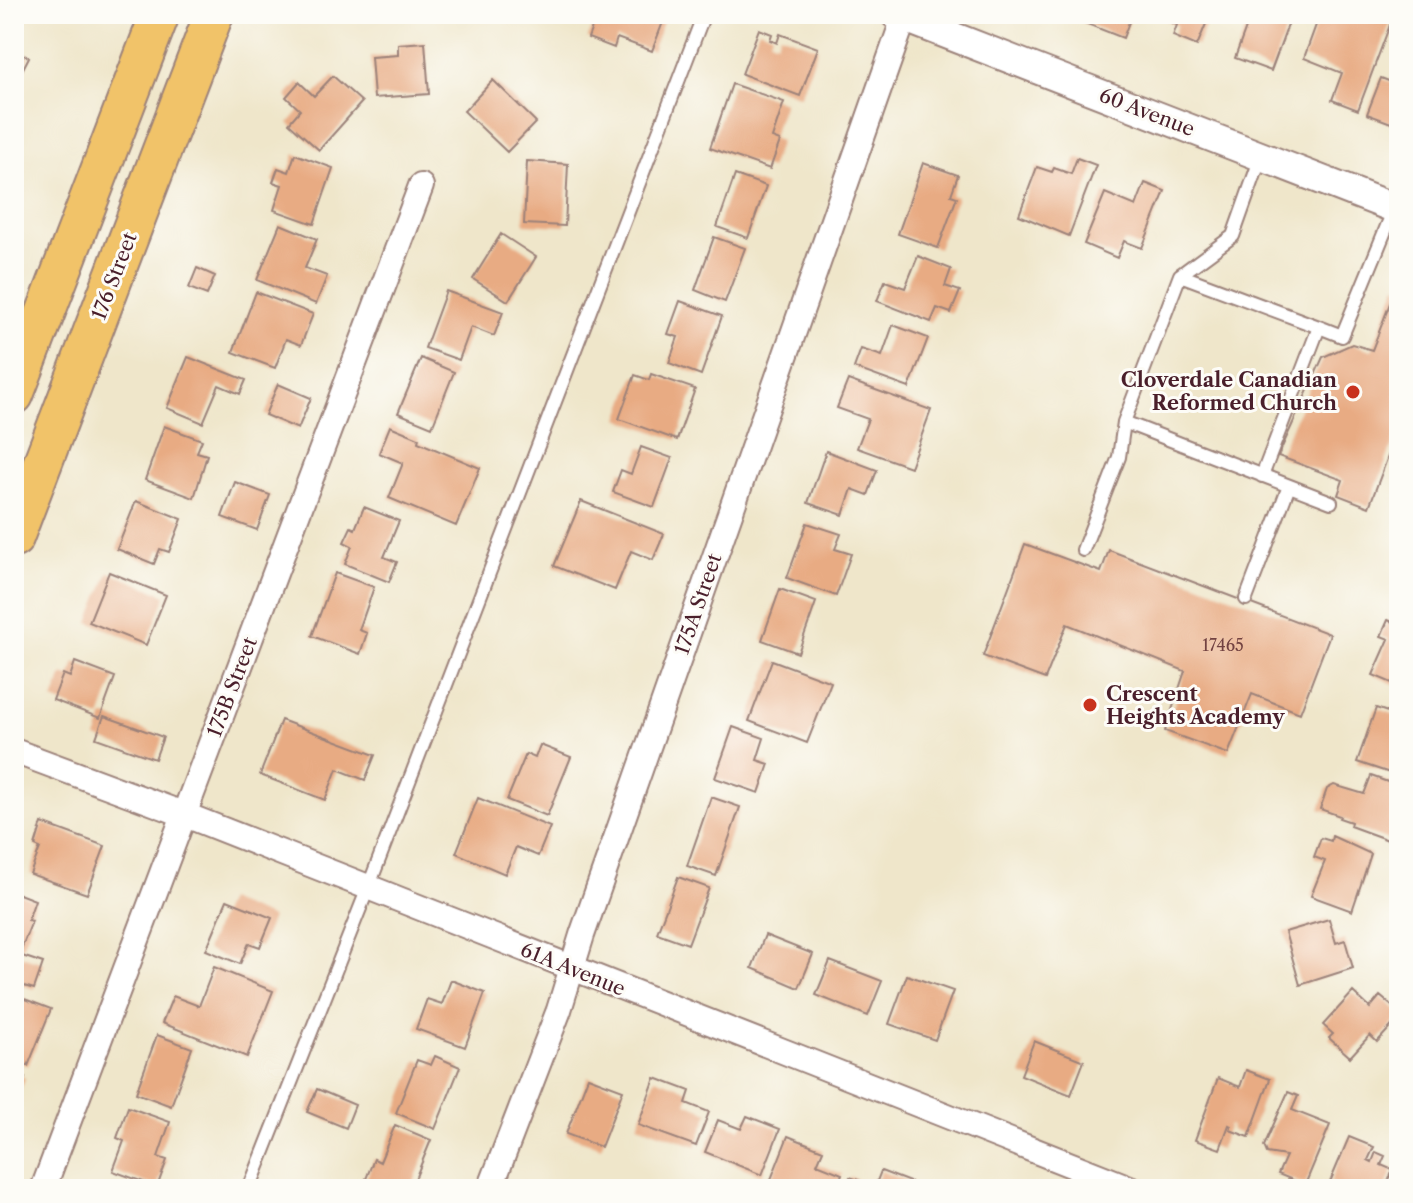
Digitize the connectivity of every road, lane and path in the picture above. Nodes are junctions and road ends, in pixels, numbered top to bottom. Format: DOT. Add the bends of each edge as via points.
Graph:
graph roads {
  1 [pos="160,14"];
  2 [pos="214,14"];
  3 [pos="704,14"];
  4 [pos="901,15"];
  5 [pos="1262,157"];
  6 [pos="421,186"];
  7 [pos="1397,210"];
  8 [pos="1180,275"];
  9 [pos="1319,327"];
  10 [pos="14,395"];
  11 [pos="1124,422"];
  12 [pos="1262,476"];
  13 [pos="1289,486"];
  14 [pos="1331,502"];
  15 [pos="14,538"];
  16 [pos="1083,550"];
  17 [pos="1246,599"];
  18 [pos="14,751"];
  19 [pos="183,814"];
  20 [pos="368,888"];
  21 [pos="572,968"];
  22 [pos="43,1189"];
  23 [pos="249,1189"];
  24 [pos="490,1189"];
  25 [pos="1132,1189"];
  1 -- 10 [label="highway"];
  2 -- 15 [label="highway, 176 Street"];
  3 -- 20 [label="lane"];
  4 -- 5 [label="street, 60 Avenue"];
  4 -- 21 [label="street, 175A Street"];
  5 -- 7 [label="street, 60 Avenue"];
  5 -- 8 [label="lane" via="1233,236"];
  6 -- 19 [label="street, 175B Street"];
  7 -- 9 [label="lane" via="1342,336"];
  8 -- 9 [label="lane"];
  8 -- 11 [label="lane"];
  9 -- 12 [label="lane"];
  11 -- 12 [label="lane"];
  11 -- 16 [label="lane" via="1119,457"];
  12 -- 13 [label="lane"];
  13 -- 14 [label="lane"];
  13 -- 17 [label="lane"];
  18 -- 19 [label="street, 61A Avenue"];
  19 -- 20 [label="street, 61A Avenue"];
  19 -- 22 [label="street, 175B Street"];
  20 -- 21 [label="street, 61A Avenue"];
  20 -- 23 [label="lane"];
  21 -- 24 [label="street, 175A Street"];
  21 -- 25 [label="street, 61A Avenue"];
}
